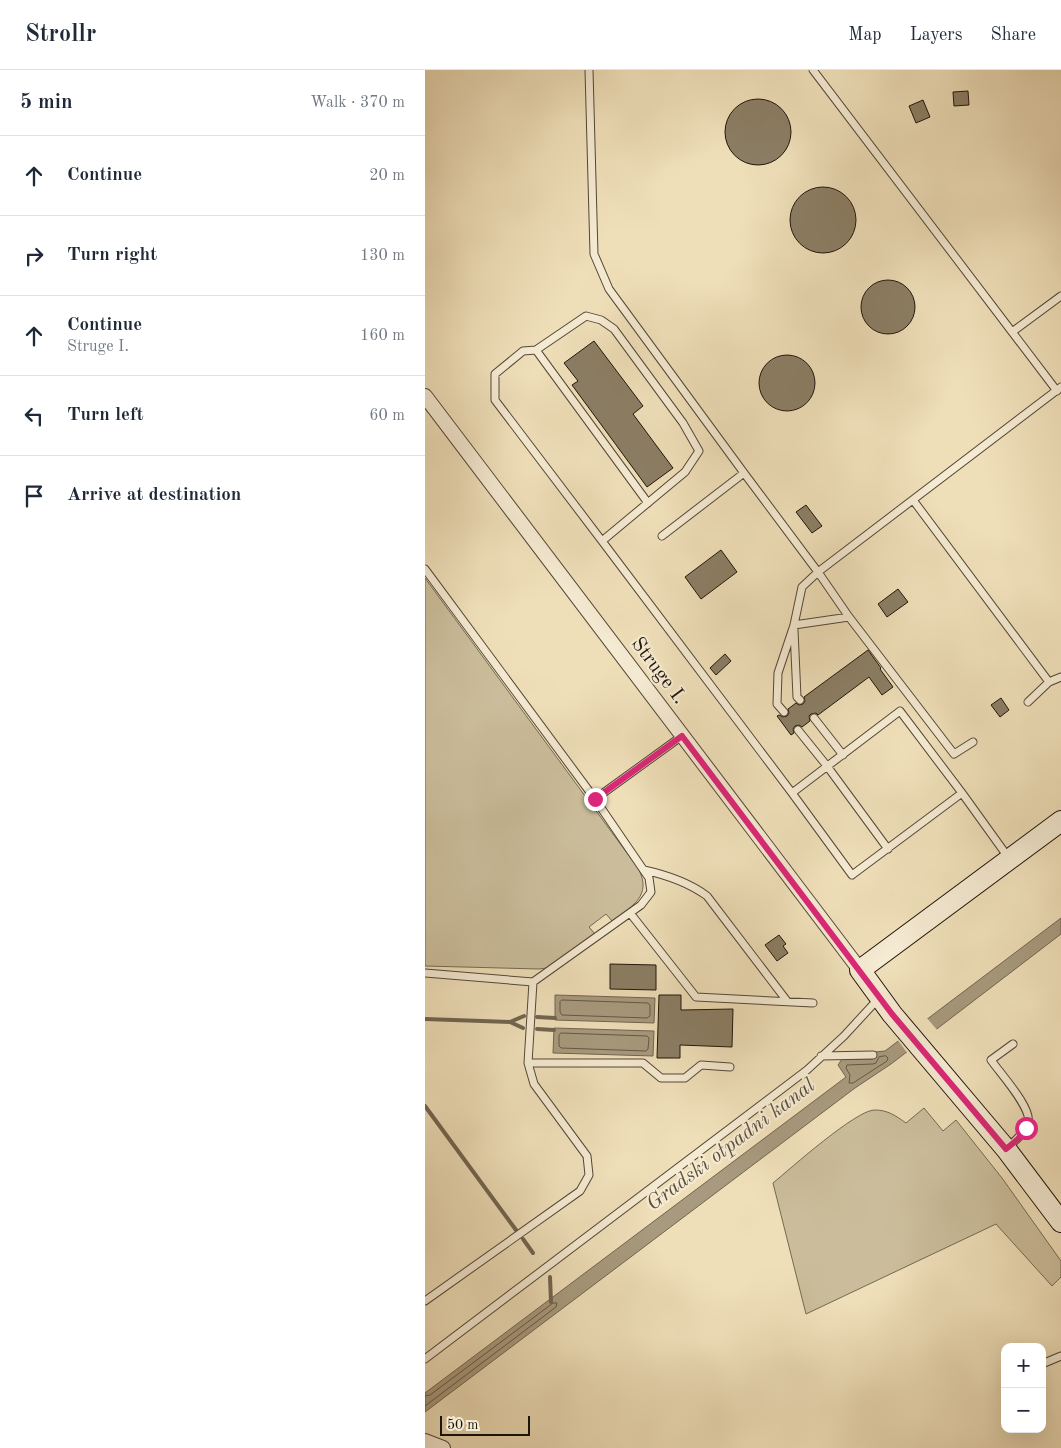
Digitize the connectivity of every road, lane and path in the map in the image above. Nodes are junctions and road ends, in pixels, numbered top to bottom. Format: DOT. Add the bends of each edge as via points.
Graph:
graph roads {
  1 [pos="589,70"];
  2 [pos="813,70"];
  3 [pos="1061,296"];
  4 [pos="1012,332"];
  5 [pos="536,350"];
  6 [pos="1059,389"];
  7 [pos="425,396"];
  8 [pos="744,473"];
  9 [pos="913,500"];
  10 [pos="648,503"];
  11 [pos="661,536"];
  12 [pos="601,541"];
  13 [pos="425,569"];
  14 [pos="818,572"];
  15 [pos="849,617"];
  16 [pos="794,625"];
  17 [pos="1061,677"];
  18 [pos="1049,682"];
  19 [pos="800,700"];
  20 [pos="1028,702"];
  21 [pos="784,712"];
  22 [pos="814,718"];
  23 [pos="798,730"];
  24 [pos="682,736"];
  25 [pos="973,742"];
  26 [pos="843,755"];
  27 [pos="827,766"];
  28 [pos="792,793"];
  29 [pos="962,793"];
  30 [pos="595,799"];
  31 [pos="1061,821"];
  32 [pos="888,849"];
  33 [pos="1010,860"];
  34 [pos="644,870"];
  35 [pos="630,913"];
  36 [pos="860,970"];
  37 [pos="425,973"];
  38 [pos="533,982"];
  39 [pos="879,997"];
  40 [pos="787,1001"];
  41 [pos="813,1003"];
  42 [pos="1013,1044"];
  43 [pos="821,1056"];
  44 [pos="873,1056"];
  45 [pos="528,1063"];
  46 [pos="731,1067"];
  47 [pos="1006,1149"];
  48 [pos="1061,1222"];
  49 [pos="425,1301"];
  50 [pos="1061,1356"];
  51 [pos="425,1359"];
  52 [pos="1046,1362"];
  53 [pos="425,1441"];
  54 [pos="443,1448"];
  1 -- 8 [label="lane" via="594,254 609,289"];
  2 -- 4 [label="lane"];
  3 -- 4 [label="lane"];
  4 -- 6 [label="lane"];
  5 -- 10 [label="lane"];
  5 -- 10 [label="lane" via="586,316 601,320 613,329 683,423 699,451 685,472"];
  5 -- 12 [label="lane" via="523,352 495,374 495,400"];
  6 -- 9 [label="lane"];
  7 -- 24 [label="street, Struge I."];
  8 -- 11 [label="lane"];
  8 -- 14 [label="lane"];
  9 -- 14 [label="lane"];
  9 -- 18 [label="lane"];
  10 -- 12 [label="lane"];
  12 -- 28 [label="lane"];
  13 -- 30 [label="lane"];
  14 -- 15 [label="lane"];
  14 -- 16 [label="lane" via="802,587"];
  15 -- 16 [label="lane"];
  15 -- 25 [label="lane" via="954,754"];
  16 -- 19 [label="lane" via="797,696"];
  16 -- 21 [label="lane" via="778,673 777,704"];
  17 -- 18 [label="lane"];
  18 -- 20 [label="lane"];
  22 -- 26 [label="lane"];
  23 -- 27 [label="lane"];
  24 -- 30 [label="lane"];
  24 -- 36 [label="street, Struge I."];
  26 -- 27 [label="lane"];
  26 -- 29 [label="lane" via="900,712"];
  27 -- 28 [label="lane"];
  27 -- 32 [label="lane"];
  28 -- 32 [label="lane" via="852,875"];
  29 -- 32 [label="lane"];
  29 -- 33 [label="lane"];
  30 -- 34 [label="lane"];
  31 -- 33 [label="street"];
  33 -- 36 [label="street"];
  34 -- 35 [label="lane" via="651,892"];
  34 -- 40 [label="lane" via="688,884 707,896"];
  35 -- 38 [label="lane"];
  35 -- 40 [label="lane" via="696,996"];
  36 -- 39 [label="street"];
  37 -- 38 [label="lane"];
  38 -- 45 [label="lane"];
  39 -- 43 [label="lane"];
  39 -- 47 [label="street"];
  40 -- 41 [label="lane"];
  42 -- 47 [label="lane" via="991,1060 1024,1104 1029,1122 1018,1139"];
  43 -- 44 [label="lane"];
  43 -- 51 [label="lane" via="807,1070"];
  45 -- 46 [label="lane" via="643,1063 661,1078 685,1078 701,1065"];
  45 -- 49 [label="lane" via="533,1084 587,1156 589,1175 580,1191"];
  47 -- 48 [label="street"];
  50 -- 52 [label="lane"];
  53 -- 54 [label="street"];
}
